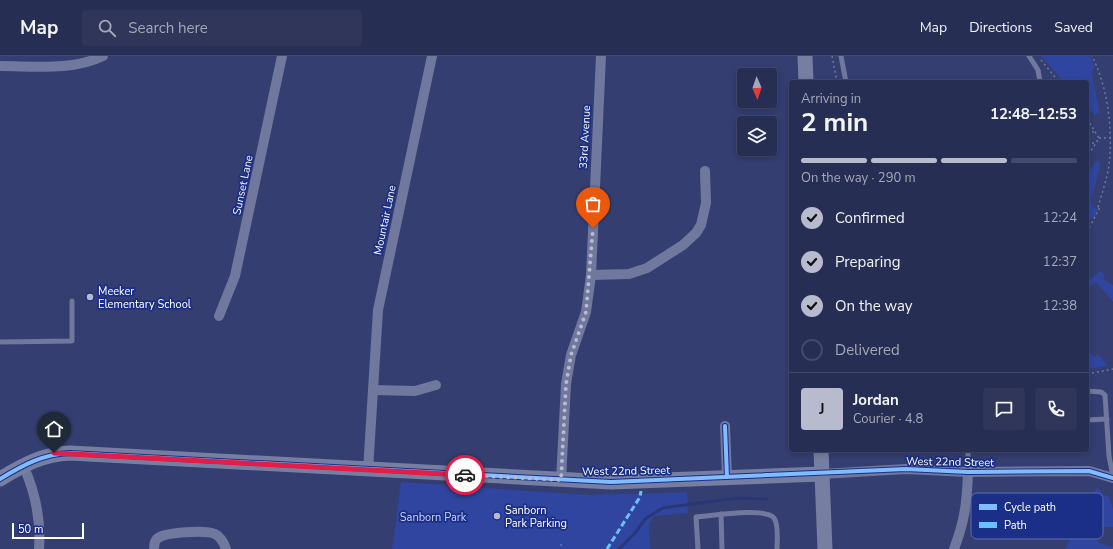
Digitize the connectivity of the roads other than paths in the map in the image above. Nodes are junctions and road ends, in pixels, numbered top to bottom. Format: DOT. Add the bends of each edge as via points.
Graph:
graph roads {
  1 [pos="103,56"];
  2 [pos="282,56"];
  3 [pos="432,56"];
  4 [pos="601,56"];
  5 [pos="805,56"];
  6 [pos="841,56"];
  7 [pos="1029,56"];
  8 [pos="0,66"];
  9 [pos="806,80"];
  10 [pos="846,80"];
  11 [pos="1040,80"];
  12 [pos="705,171"];
  13 [pos="591,275"];
  14 [pos="72,301"];
  15 [pos="219,316"];
  16 [pos="0,342"];
  17 [pos="436,385"];
  18 [pos="373,390"];
  19 [pos="1089,391"];
  20 [pos="1107,419"];
  21 [pos="1089,420"];
  22 [pos="725,426"];
  23 [pos="821,452"];
  24 [pos="968,452"];
  25 [pos="23,465"];
  26 [pos="368,470"];
  27 [pos="968,472"];
  28 [pos="822,474"];
  29 [pos="727,477"];
  30 [pos="1113,477"];
  31 [pos="0,479"];
  32 [pos="561,480"];
  33 [pos="721,514"];
  34 [pos="39,549"];
  35 [pos="154,549"];
  36 [pos="226,549"];
  37 [pos="698,549"];
  38 [pos="722,549"];
  39 [pos="777,549"];
  40 [pos="825,549"];
  41 [pos="954,549"];
  1 -- 8 [label="street" via="91,62 74,65"];
  2 -- 15 [label="street, Sunset Lane" via="235,276"];
  3 -- 18 [label="street, Mountair Lane" via="378,310"];
  4 -- 13 [label="street, 33rd Avenue"];
  5 -- 9 [label="street"];
  6 -- 10 [label="lane"];
  7 -- 11 [label="lane" via="1038,70"];
  12 -- 13 [label="street" via="706,202 700,225 696,233 683,245 647,268 629,274"];
  13 -- 32 [label="street, 33rd Avenue" via="586,312 571,355 566,384"];
  14 -- 16 [label="lane" via="72,341"];
  17 -- 18 [label="street" via="415,391"];
  18 -- 26 [label="street, Mountair Lane"];
  19 -- 20 [label="lane" via="1105,395"];
  20 -- 21 [label="lane"];
  20 -- 30 [label="lane"];
  22 -- 29 [label="street"];
  23 -- 28 [label="street"];
  24 -- 27 [label="lane"];
  25 -- 26 [label="street, West 22nd Street" via="43,456 70,453"];
  25 -- 31 [label="street, West 22nd Street"];
  25 -- 34 [label="street" via="35,496"];
  26 -- 32 [label="street, West 22nd Street"];
  27 -- 28 [label="street, West 22nd Street" via="906,469"];
  27 -- 30 [label="street, West 22nd Street" via="1089,471"];
  27 -- 41 [label="street" via="964,522"];
  28 -- 29 [label="street, West 22nd Street"];
  28 -- 40 [label="street"];
  29 -- 32 [label="street, West 22nd Street" via="611,482"];
  33 -- 37 [label="lane" via="696,517"];
  33 -- 38 [label="lane"];
  33 -- 39 [label="lane" via="770,515 776,524"];
  35 -- 36 [label="street" via="158,538 167,534 208,532 223,541"];
}
